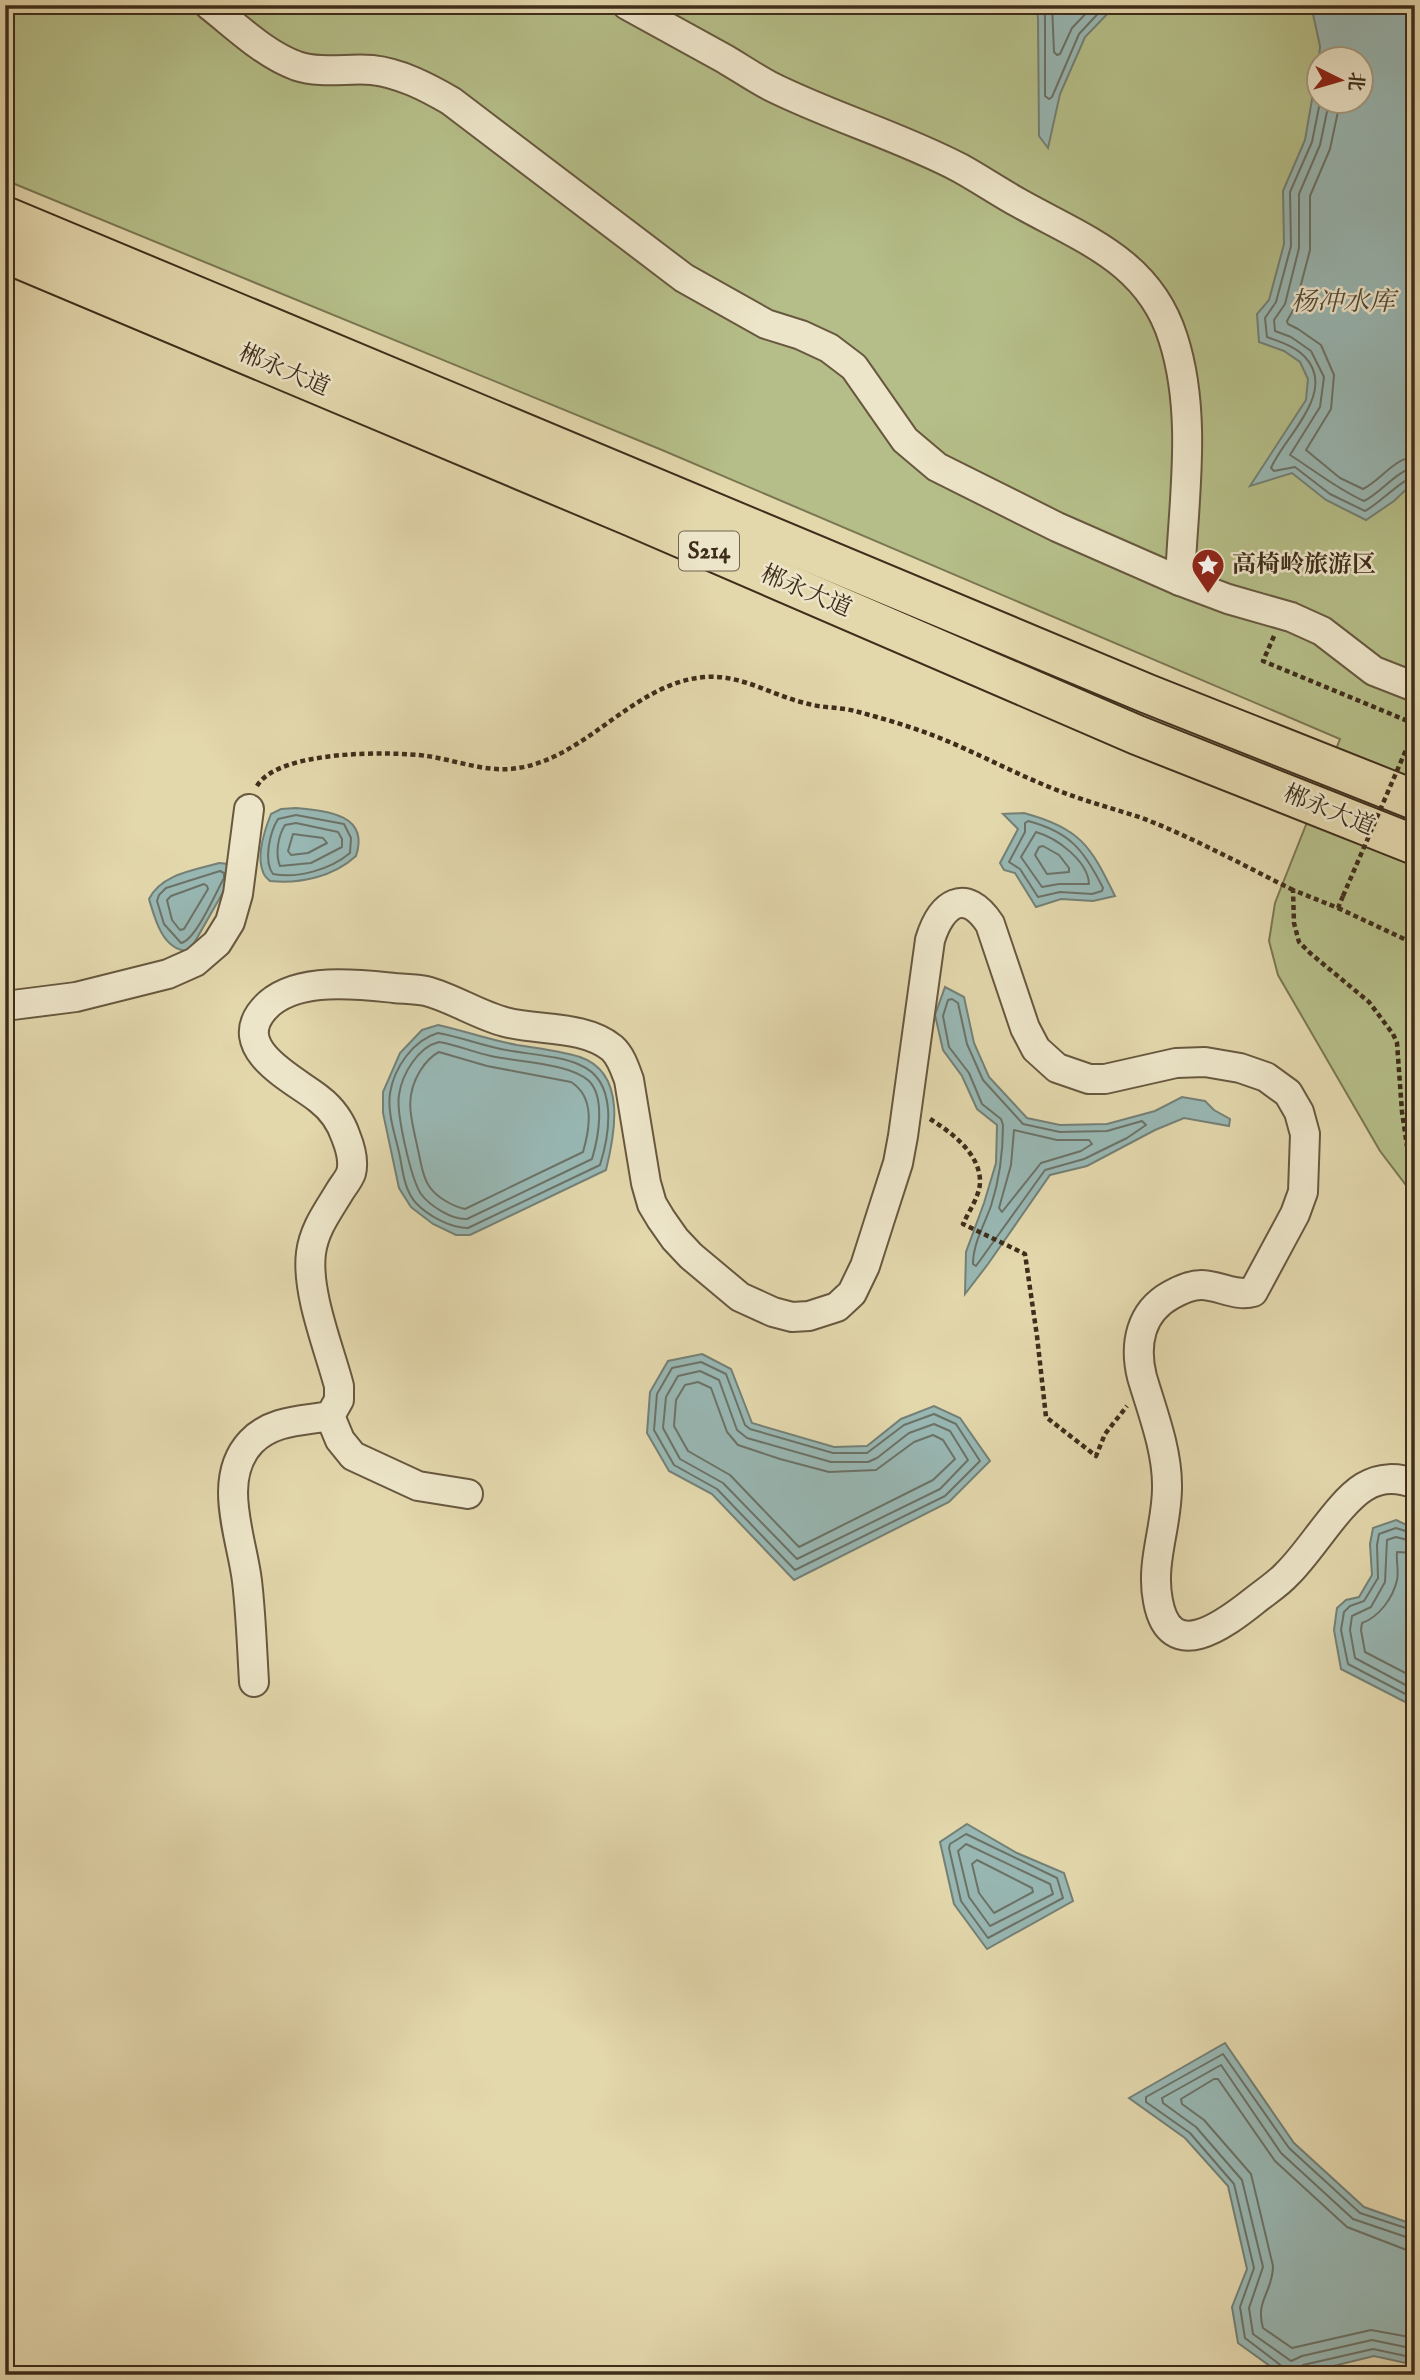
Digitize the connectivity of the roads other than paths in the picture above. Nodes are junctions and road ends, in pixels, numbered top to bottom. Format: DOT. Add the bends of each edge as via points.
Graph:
graph roads {
  1 [pos="209,5"];
  2 [pos="627,5"];
  3 [pos="5,216"];
  4 [pos="5,254"];
  5 [pos="1180,581"];
  6 [pos="1415,687"];
  7 [pos="1415,800"];
  8 [pos="249,810"];
  9 [pos="1415,845"];
  10 [pos="5,1006"];
  11 [pos="330,1416"];
  12 [pos="1415,1484"];
  13 [pos="468,1494"];
  14 [pos="254,1682"];
  1 -- 5 [label="street" via="274,55 298,66 392,74 452,101 684,278 766,324 829,348 853,367 905,440 937,467"];
  2 -- 5 [label="street" via="767,85 959,168 1085,237 1127,266 1163,313 1180,370 1186,420"];
  3 -- 7 [label="highway, 郴永大道 / S214" via="1148,694"];
  4 -- 9 [label="highway, 郴永大道 / S214" via="1137,735"];
  5 -- 6 [label="street" via="1322,631 1374,671"];
  8 -- 10 [label="street" via="239,894 230,922 217,943 195,962 168,974 76,997"];
  11 -- 12 [label="street" via="339,1400 339,1387 310,1280 311,1252 319,1224 351,1172 351,1149 341,1122 257,1047 255,1029 260,1014 291,990 365,985 426,991 505,1022 597,1040 613,1049 624,1065 646,1183 661,1219 691,1256 740,1297 773,1312 809,1316 837,1307 852,1293 864,1266 894,1174 935,922 945,908 971,904 990,924 1036,1049 1057,1068 1089,1079 1175,1063 1240,1068 1266,1077 1288,1094 1305,1134 1303,1192 1253,1292 1244,1295 1200,1285 1183,1289 1162,1300 1139,1336 1138,1359 1167,1483 1156,1582 1162,1618 1184,1635 1214,1630 1287,1575 1364,1486 1392,1478"];
  11 -- 13 [label="street" via="353,1456 418,1486"];
  11 -- 14 [label="street" via="275,1426 252,1441 236,1466 236,1526 247,1580"];
}
